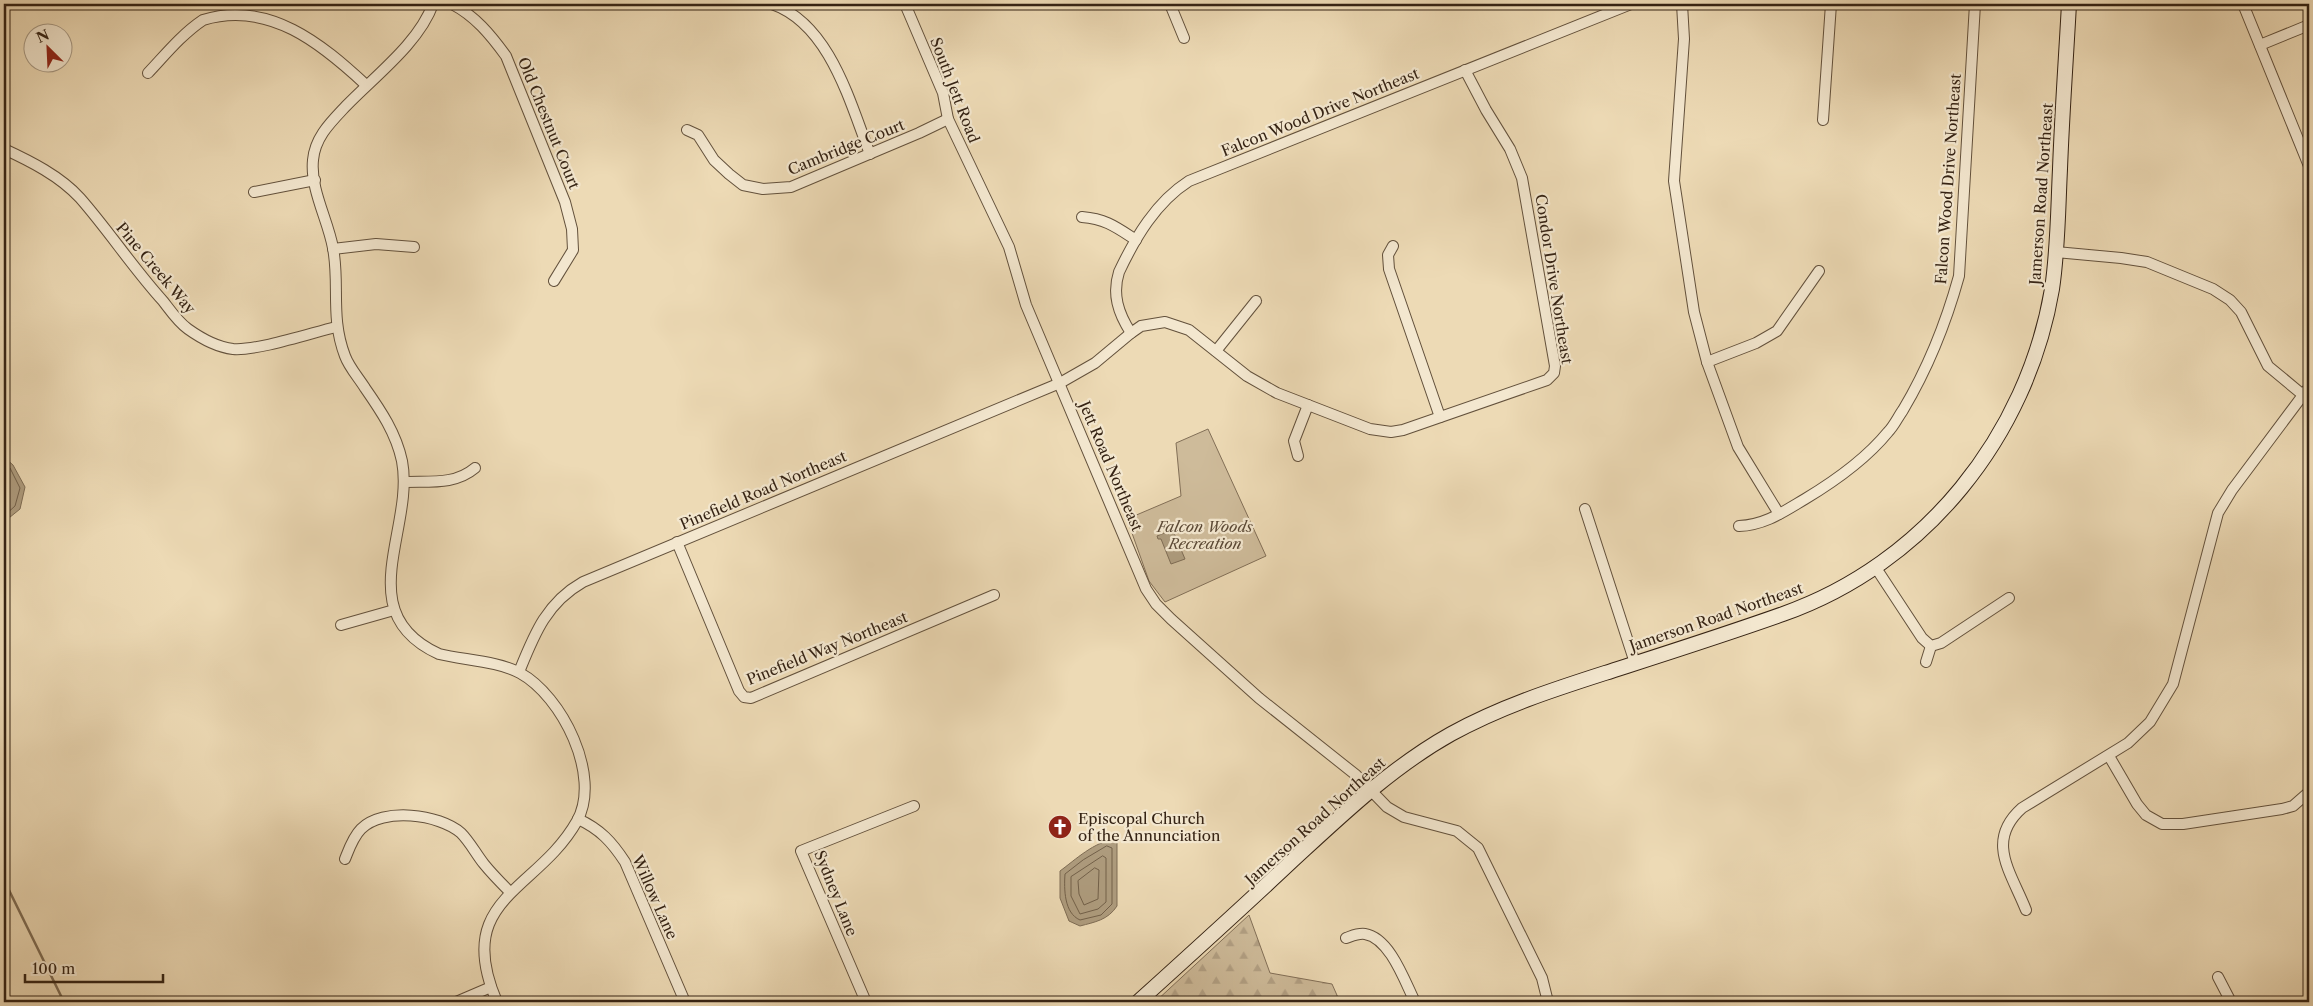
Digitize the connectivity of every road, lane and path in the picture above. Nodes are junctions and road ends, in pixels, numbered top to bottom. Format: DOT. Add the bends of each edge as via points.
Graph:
graph roads {
  1 [pos="433,4"];
  2 [pos="452,4"];
  3 [pos="775,4"];
  4 [pos="905,4"];
  5 [pos="1170,4"];
  6 [pos="1631,4"];
  7 [pos="1682,4"];
  8 [pos="1831,4"];
  9 [pos="1976,4"];
  10 [pos="2070,4"];
  11 [pos="2243,4"];
  12 [pos="255,6"];
  13 [pos="287,15"];
  14 [pos="2309,24"];
  15 [pos="1184,38"];
  16 [pos="2260,45"];
  17 [pos="1465,70"];
  18 [pos="148,73"];
  19 [pos="366,85"];
  20 [pos="948,119"];
  21 [pos="1823,120"];
  22 [pos="687,130"];
  23 [pos="4,149"];
  24 [pos="870,154"];
  25 [pos="2309,166"];
  26 [pos="315,180"];
  27 [pos="980,186"];
  28 [pos="254,192"];
  29 [pos="1082,217"];
  30 [pos="1136,240"];
  31 [pos="1393,246"];
  32 [pos="414,247"];
  33 [pos="334,249"];
  34 [pos="2056,252"];
  35 [pos="1818,271"];
  36 [pos="557,277"];
  37 [pos="1256,301"];
  38 [pos="336,326"];
  39 [pos="1130,333"];
  40 [pos="1216,351"];
  41 [pos="1708,362"];
  42 [pos="1060,383"];
  43 [pos="2306,391"];
  44 [pos="1308,405"];
  45 [pos="1440,417"];
  46 [pos="1298,456"];
  47 [pos="475,468"];
  48 [pos="405,482"];
  49 [pos="1585,509"];
  50 [pos="1779,514"];
  51 [pos="1739,526"];
  52 [pos="677,542"];
  53 [pos="1876,568"];
  54 [pos="994,595"];
  55 [pos="2009,598"];
  56 [pos="394,610"];
  57 [pos="342,625"];
  58 [pos="1931,646"];
  59 [pos="1926,662"];
  60 [pos="1635,663"];
  61 [pos="519,672"];
  62 [pos="2109,756"];
  63 [pos="1370,790"];
  64 [pos="2309,792"];
  65 [pos="914,806"];
  66 [pos="578,819"];
  67 [pos="345,859"];
  68 [pos="510,892"];
  69 [pos="2026,910"];
  70 [pos="1346,938"];
  71 [pos="2218,977"];
  72 [pos="491,987"];
  73 [pos="456,1002"];
  74 [pos="497,1002"];
  75 [pos="685,1002"];
  76 [pos="866,1002"];
  77 [pos="1138,1002"];
  78 [pos="1415,1002"];
  79 [pos="1548,1002"];
  80 [pos="2231,1002"];
  1 -- 19 [label="street" via="414,39"];
  2 -- 36 [label="street, Old Chestnut Court" via="468,12 506,56 565,202 573,250"];
  3 -- 24 [label="street" via="816,35 836,68"];
  4 -- 20 [label="street, South Jett Road" via="942,93"];
  5 -- 15 [label="street"];
  6 -- 17 [label="street, Falcon Wood Drive Northeast"];
  7 -- 41 [label="street" via="1684,39 1674,181 1694,312"];
  8 -- 21 [label="street"];
  9 -- 50 [label="street, Falcon Wood Drive Northeast" via="1959,276 1950,307 1912,395 1889,432 1848,470"];
  10 -- 34 [label="street, Jamerson Road Northeast"];
  11 -- 16 [label="street"];
  12 -- 18 [label="street" via="223,10 203,19"];
  13 -- 19 [label="street"];
  14 -- 16 [label="street"];
  16 -- 25 [label="street"];
  17 -- 30 [label="street, Falcon Wood Drive Northeast" via="1189,181 1168,196"];
  17 -- 45 [label="street, Condor Drive Northeast" via="1510,149 1522,178 1555,366 1554,374 1547,380"];
  19 -- 26 [label="street" via="324,130 313,160"];
  20 -- 24 [label="street, Cambridge Court"];
  20 -- 27 [label="street, South Jett Road"];
  22 -- 24 [label="street, Cambridge Court" via="698,135 714,160 743,185 763,189 791,186"];
  23 -- 38 [label="street, Pine Creek Way" via="25,158 79,197 186,328 216,346 253,347"];
  26 -- 28 [label="street"];
  26 -- 33 [label="street"];
  27 -- 42 [label="street, Jett Road Northeast" via="1009,248 1026,305"];
  29 -- 30 [label="street" via="1098,218"];
  30 -- 39 [label="street, Falcon Wood Drive Northeast" via="1115,283 1117,307"];
  31 -- 45 [label="street" via="1388,256 1389,269"];
  32 -- 33 [label="street" via="376,244"];
  33 -- 38 [label="street"];
  34 -- 43 [label="street" via="2147,262 2218,291 2241,312 2268,366"];
  34 -- 53 [label="street, Jamerson Road Northeast" via="2044,323 2028,379 2011,412 1972,475 1946,506 1915,538"];
  35 -- 41 [label="street" via="1777,331"];
  37 -- 40 [label="street"];
  38 -- 48 [label="street" via="350,366 391,429 398,445"];
  39 -- 40 [label="street, Condor Drive Northeast" via="1154,323 1173,323 1189,330"];
  39 -- 42 [label="street, Condor Drive Northeast" via="1095,363"];
  40 -- 44 [label="street, Condor Drive Northeast" via="1261,385"];
  41 -- 50 [label="street" via="1738,447"];
  42 -- 52 [label="street, Pinefield Road Northeast"];
  42 -- 63 [label="street, Jett Road Northeast" via="1146,589 1156,604 1259,698 1338,760"];
  43 -- 62 [label="street" via="2218,513 2177,671 2165,698 2141,732"];
  44 -- 45 [label="street, Condor Drive Northeast" via="1381,432 1403,430"];
  44 -- 46 [label="street" via="1294,441"];
  47 -- 48 [label="street" via="455,480"];
  48 -- 56 [label="street" via="389,586"];
  49 -- 60 [label="street"];
  50 -- 51 [label="street, Falcon Wood Drive Northeast" via="1764,522"];
  52 -- 54 [label="street, Pinefield Way Northeast" via="744,697 752,698"];
  52 -- 61 [label="street, Pinefield Road Northeast" via="583,582 561,596 539,625"];
  53 -- 58 [label="street" via="1922,638"];
  53 -- 60 [label="street, Jamerson Road Northeast" via="1788,612"];
  55 -- 58 [label="street" via="1941,643"];
  56 -- 57 [label="street"];
  56 -- 61 [label="street" via="410,634 427,649"];
  58 -- 59 [label="street"];
  60 -- 63 [label="street, Jamerson Road Northeast" via="1547,692 1479,720 1422,751"];
  61 -- 66 [label="street" via="551,700 578,751 584,794"];
  62 -- 64 [label="street" via="2137,804 2146,815 2162,824 2183,824 2282,809 2293,806"];
  62 -- 69 [label="street" via="2022,808 2008,822 2003,838 2005,857"];
  63 -- 77 [label="street, Jamerson Road Northeast"];
  63 -- 79 [label="street, Jett Road Northeast" via="1395,813 1451,828 1478,848 1542,978"];
  65 -- 76 [label="street, Sydney Lane" via="801,851"];
  66 -- 68 [label="street" via="560,844"];
  66 -- 75 [label="street, Willow Lane" via="603,834 625,862"];
  67 -- 68 [label="street" via="361,828 370,822 397,815 419,817 453,827 462,834"];
  68 -- 72 [label="street" via="495,912 486,934 484,960"];
  70 -- 78 [label="street" via="1367,934 1382,944 1397,964"];
  71 -- 80 [label="street"];
  72 -- 73 [label="street"];
  72 -- 74 [label="street"];
}
